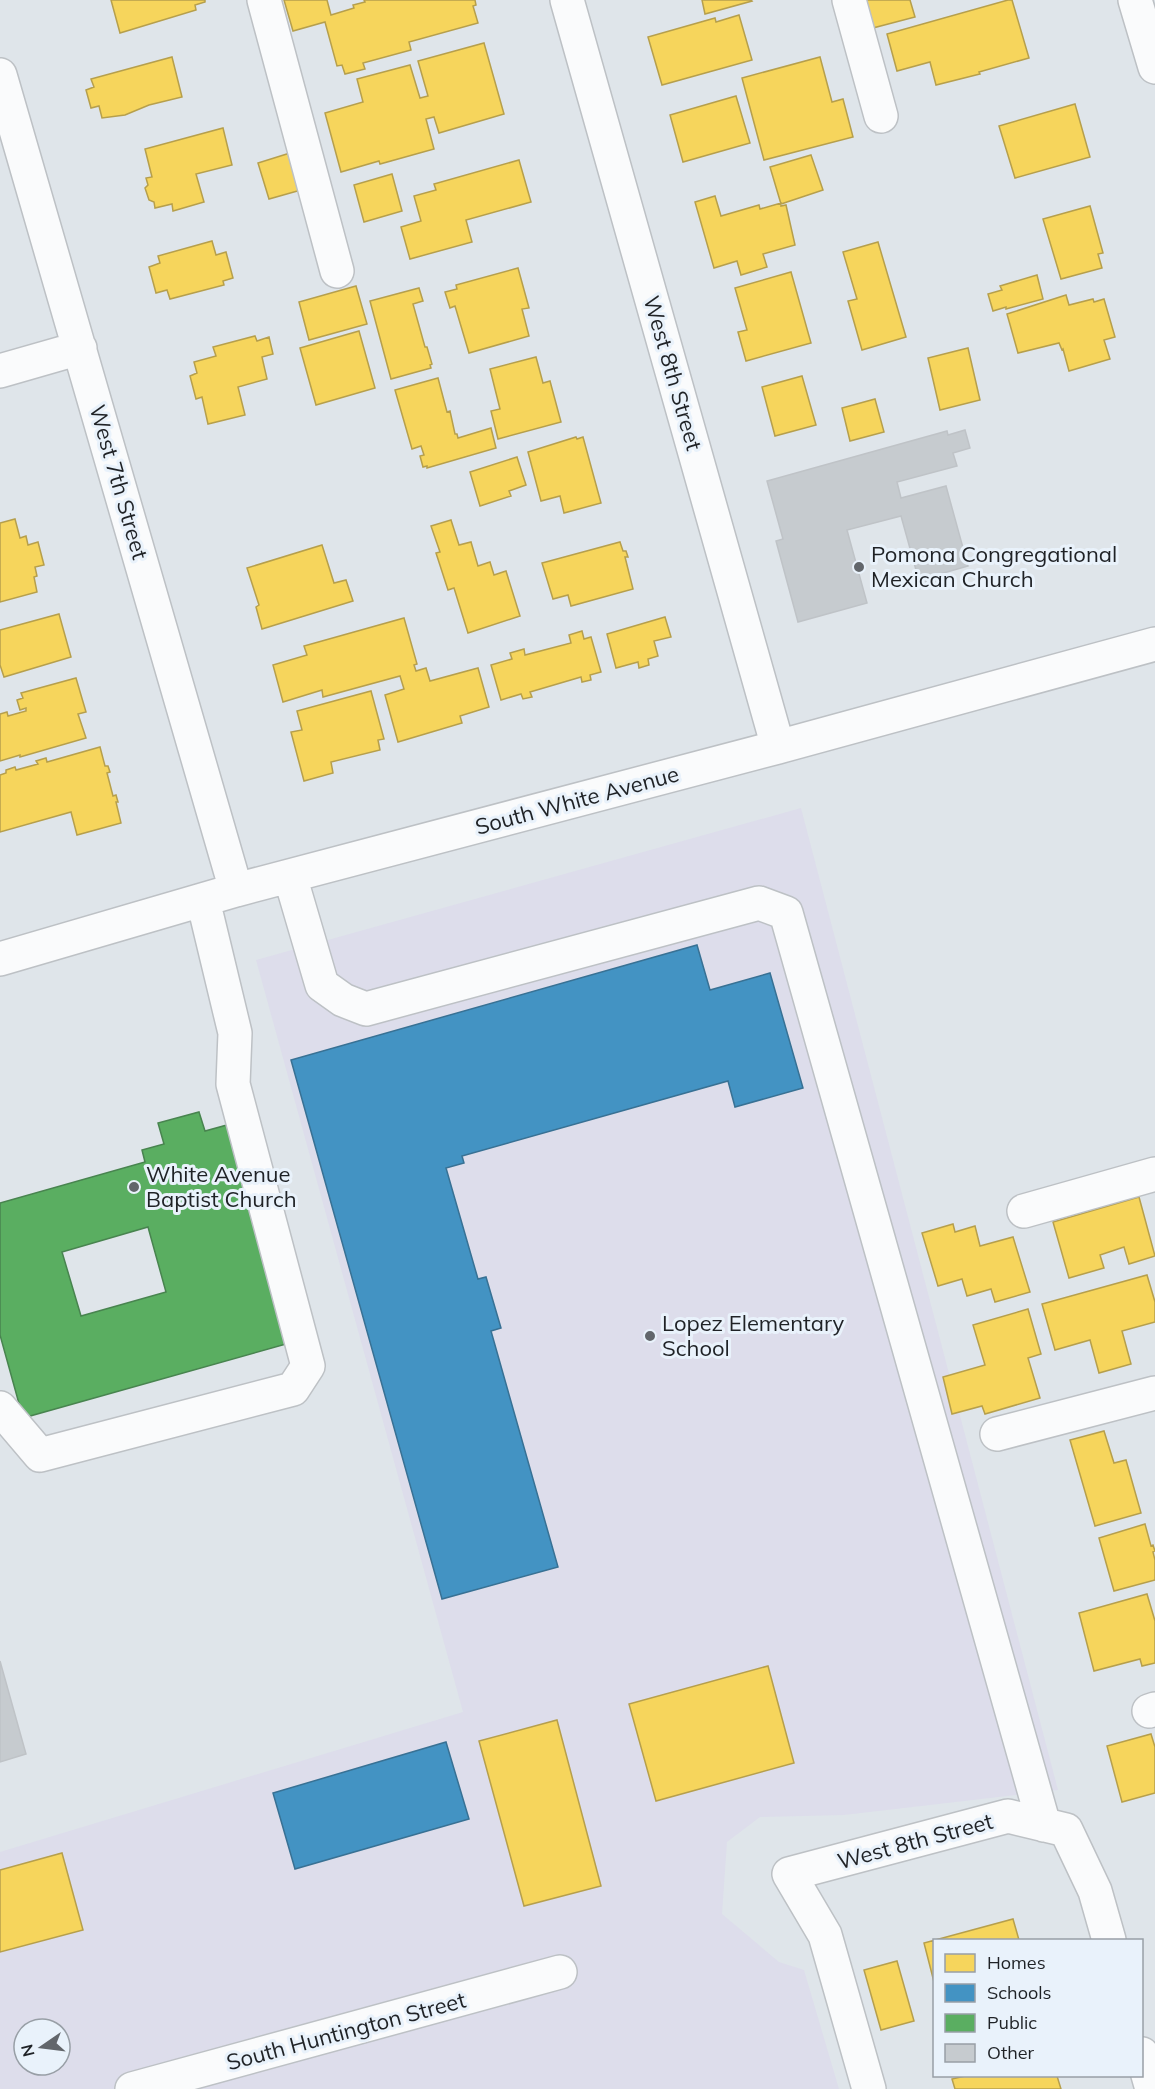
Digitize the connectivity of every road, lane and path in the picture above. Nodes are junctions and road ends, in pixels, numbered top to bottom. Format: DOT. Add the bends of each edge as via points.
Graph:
graph roads {
  1 [pos="264,0"];
  2 [pos="567,0"];
  3 [pos="849,0"];
  4 [pos="1136,0"];
  5 [pos="1155,67"];
  6 [pos="0,75"];
  7 [pos="881,116"];
  8 [pos="337,271"];
  9 [pos="80,348"];
  10 [pos="0,371"];
  11 [pos="1155,644"];
  12 [pos="778,747"];
  13 [pos="290,876"];
  14 [pos="237,890"];
  15 [pos="203,900"];
  16 [pos="0,959"];
  17 [pos="1155,1174"];
  18 [pos="1024,1211"];
  19 [pos="1155,1393"];
  20 [pos="0,1408"];
  21 [pos="997,1434"];
  22 [pos="1044,1825"];
  23 [pos="1108,1939"];
  24 [pos="560,1972"];
  25 [pos="1143,2058"];
  26 [pos="132,2089"];
  27 [pos="869,2089"];
  28 [pos="1152,2089"];
  1 -- 8 [label="street"];
  2 -- 12 [label="street, West 8th Street"];
  3 -- 7 [label="street"];
  4 -- 5 [label="street"];
  6 -- 9 [label="street, West 7th Street"];
  9 -- 10 [label="street"];
  9 -- 14 [label="street, West 7th Street"];
  11 -- 12 [label="street, South White Avenue"];
  12 -- 13 [label="street, South White Avenue"];
  13 -- 14 [label="street, South White Avenue"];
  13 -- 22 [label="street" via="322,985 343,1000 366,1009 759,903 786,913"];
  14 -- 15 [label="street, South White Avenue"];
  15 -- 16 [label="street, South White Avenue"];
  15 -- 20 [label="street" via="235,1033 234,1084 308,1366 292,1389 39,1455"];
  17 -- 18 [label="street"];
  19 -- 21 [label="street"];
  22 -- 23 [label="street, West 8th Street" via="1066,1830 1095,1891"];
  22 -- 27 [label="street, West 8th Street" via="1008,1816 789,1874 825,1935"];
  24 -- 26 [label="street, South Huntington Street"];
  25 -- 28 [label="street"];
}
